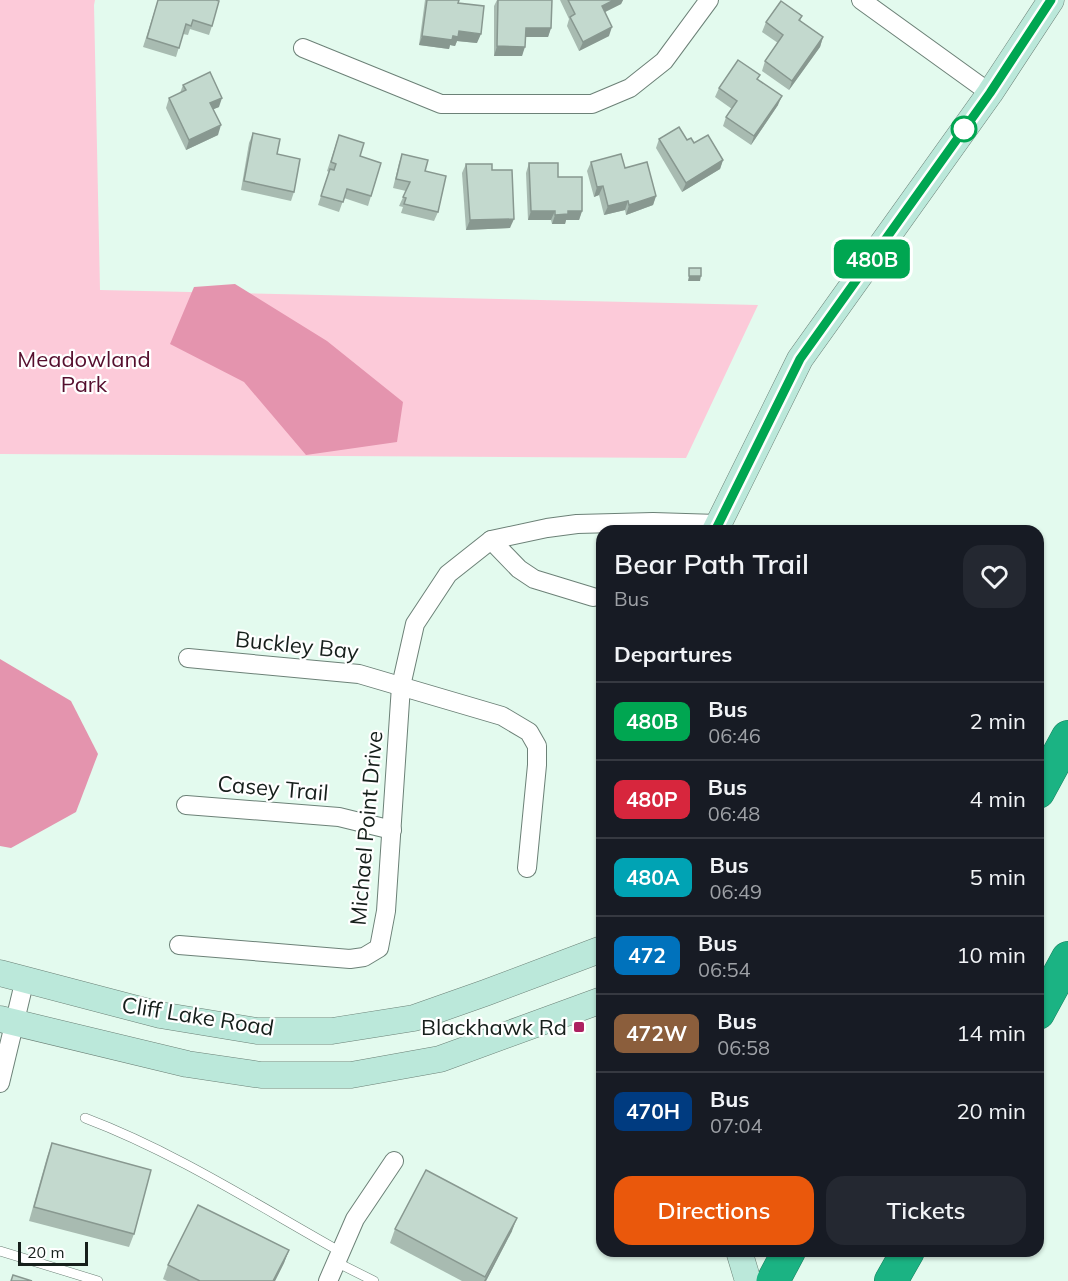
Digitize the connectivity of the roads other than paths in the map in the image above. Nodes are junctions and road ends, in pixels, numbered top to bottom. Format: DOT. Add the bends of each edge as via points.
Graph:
graph roads {
  1 [pos="709,0"];
  2 [pos="861,0"];
  3 [pos="1051,0"];
  4 [pos="303,48"];
  5 [pos="990,93"];
  6 [pos="691,525"];
  7 [pos="717,525"];
  8 [pos="491,540"];
  9 [pos="593,597"];
  10 [pos="188,658"];
  11 [pos="401,686"];
  12 [pos="1068,737"];
  13 [pos="1044,781"];
  14 [pos="186,805"];
  15 [pos="392,830"];
  16 [pos="527,868"];
  17 [pos="179,945"];
  18 [pos="596,951"];
  19 [pos="1068,958"];
  20 [pos="0,973"];
  21 [pos="25,979"];
  22 [pos="596,1001"];
  23 [pos="1044,1002"];
  24 [pos="7,1020"];
  25 [pos="0,1083"];
  26 [pos="85,1118"];
  27 [pos="394,1161"];
  28 [pos="0,1251"];
  29 [pos="339,1257"];
  30 [pos="741,1257"];
  31 [pos="786,1257"];
  32 [pos="905,1257"];
  33 [pos="98,1281"];
  34 [pos="328,1281"];
  35 [pos="374,1281"];
  36 [pos="748,1281"];
  37 [pos="773,1281"];
  38 [pos="891,1281"];
  1 -- 4 [label="street" via="664,62 630,88 592,104 441,104"];
  2 -- 5 [label="street"];
  3 -- 5 [label="street"];
  5 -- 7 [label="street" via="800,359"];
  6 -- 8 [label="street, Michael Point Drive" via="578,524"];
  8 -- 9 [label="street" via="534,579"];
  8 -- 11 [label="street, Michael Point Drive" via="448,574 415,624"];
  10 -- 11 [label="street, Buckley Bay" via="358,674"];
  11 -- 15 [label="street, Michael Point Drive"];
  11 -- 16 [label="street, Buckley Bay" via="502,716 529,732 537,746 537,765"];
  12 -- 13 [label="highway"];
  14 -- 15 [label="street, Casey Trail" via="339,817"];
  15 -- 17 [label="street, Michael Point Drive" via="379,948 364,957"];
  18 -- 21 [label="street, Cliff Lake Road" via="414,1018 332,1031 257,1031 160,1015"];
  19 -- 23 [label="highway"];
  20 -- 21 [label="street, Cliff Lake Road"];
  21 -- 24 [label="street"];
  22 -- 24 [label="street, Cliff Lake Road" via="440,1059 351,1075 261,1075 187,1064"];
  24 -- 25 [label="street"];
  26 -- 29 [label="lane" via="170,1156"];
  27 -- 29 [label="street" via="355,1219"];
  28 -- 33 [label="lane"];
  29 -- 34 [label="street"];
  29 -- 35 [label="lane"];
  30 -- 36 [label="street"];
  31 -- 37 [label="highway"];
  32 -- 38 [label="highway"];
}
